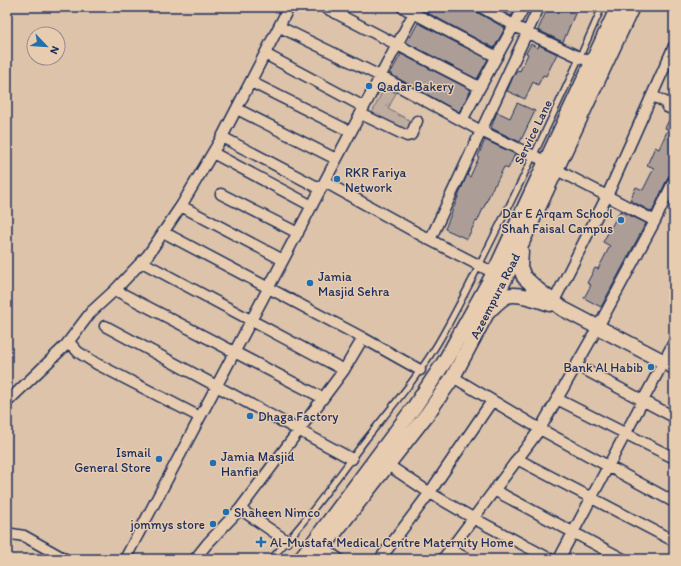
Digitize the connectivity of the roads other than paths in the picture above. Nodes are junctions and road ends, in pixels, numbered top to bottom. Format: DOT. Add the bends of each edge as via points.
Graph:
graph roads {
  1 [pos="289,7"];
  2 [pos="324,7"];
  3 [pos="402,7"];
  4 [pos="481,7"];
  5 [pos="524,7"];
  6 [pos="539,7"];
  7 [pos="602,7"];
  8 [pos="618,7"];
  9 [pos="632,7"];
  10 [pos="415,10"];
  11 [pos="515,25"];
  12 [pos="280,27"];
  13 [pos="528,33"];
  14 [pos="397,45"];
  15 [pos="674,46"];
  16 [pos="266,54"];
  17 [pos="497,57"];
  18 [pos="586,61"];
  19 [pos="380,76"];
  20 [pos="251,82"];
  21 [pos="479,87"];
  22 [pos="653,96"];
  23 [pos="237,109"];
  24 [pos="363,110"];
  25 [pos="674,110"];
  26 [pos="462,120"];
  27 [pos="417,121"];
  28 [pos="481,131"];
  29 [pos="351,132"];
  30 [pos="222,138"];
  31 [pos="213,153"];
  32 [pos="534,155"];
  33 [pos="336,159"];
  34 [pos="554,160"];
  35 [pos="674,180"];
  36 [pos="323,186"];
  37 [pos="221,194"];
  38 [pos="608,196"];
  39 [pos="181,206"];
  40 [pos="312,206"];
  41 [pos="655,221"];
  42 [pos="163,232"];
  43 [pos="298,233"];
  44 [pos="430,240"];
  45 [pos="521,247"];
  46 [pos="283,260"];
  47 [pos="142,262"];
  48 [pos="480,265"];
  49 [pos="494,273"];
  50 [pos="268,288"];
  51 [pos="115,290"];
  52 [pos="556,305"];
  53 [pos="489,310"];
  54 [pos="251,319"];
  55 [pos="105,326"];
  56 [pos="598,327"];
  57 [pos="363,338"];
  58 [pos="69,342"];
  59 [pos="674,342"];
  60 [pos="235,352"];
  61 [pos="669,364"];
  62 [pos="576,365"];
  63 [pos="344,370"];
  64 [pos="420,370"];
  65 [pos="453,377"];
  66 [pos="217,385"];
  67 [pos="323,398"];
  68 [pos="557,399"];
  69 [pos="492,401"];
  70 [pos="643,401"];
  71 [pos="7,402"];
  72 [pos="200,417"];
  73 [pos="674,418"];
  74 [pos="540,429"];
  75 [pos="299,430"];
  76 [pos="626,434"];
  77 [pos="674,458"];
  78 [pos="352,459"];
  79 [pos="518,459"];
  80 [pos="388,465"];
  81 [pos="608,467"];
  82 [pos="494,490"];
  83 [pos="430,492"];
  84 [pos="592,498"];
  85 [pos="674,502"];
  86 [pos="240,509"];
  87 [pos="473,518"];
  88 [pos="574,532"];
  89 [pos="7,538"];
  90 [pos="287,541"];
  91 [pos="674,541"];
  92 [pos="323,548"];
  93 [pos="450,550"];
  94 [pos="65,559"];
  95 [pos="125,559"];
  96 [pos="195,559"];
  97 [pos="271,559"];
  98 [pos="300,559"];
  99 [pos="314,559"];
  100 [pos="339,559"];
  101 [pos="380,559"];
  102 [pos="443,559"];
  103 [pos="468,559"];
  104 [pos="550,559"];
  105 [pos="559,559"];
  106 [pos="623,559"];
  1 -- 12 [label="street"];
  2 -- 14 [label="street"];
  3 -- 10 [label="street"];
  4 -- 11 [label="street"];
  5 -- 11 [label="street"];
  6 -- 13 [label="street"];
  7 -- 18 [label="lane, Service Lane"];
  8 -- 18 [label="main road, Azeempura Road"];
  9 -- 34 [label="main road, Azeempura Road"];
  10 -- 14 [label="street"];
  10 -- 17 [label="street"];
  11 -- 13 [label="street"];
  11 -- 17 [label="street"];
  12 -- 16 [label="street"];
  12 -- 19 [label="street"];
  13 -- 18 [label="street"];
  13 -- 28 [label="street"];
  14 -- 19 [label="street"];
  14 -- 21 [label="street"];
  15 -- 22 [label="street"];
  16 -- 20 [label="street"];
  16 -- 24 [label="street"];
  17 -- 21 [label="street"];
  18 -- 32 [label="lane, Service Lane"];
  18 -- 34 [label="main road, Azeempura Road"];
  19 -- 24 [label="street"];
  19 -- 26 [label="street"];
  20 -- 23 [label="street"];
  20 -- 29 [label="street"];
  21 -- 26 [label="street"];
  22 -- 25 [label="street"];
  22 -- 38 [label="street"];
  23 -- 30 [label="street"];
  23 -- 33 [label="street"];
  24 -- 27 [label="street" via="407,136 411,135"];
  24 -- 29 [label="street"];
  26 -- 28 [label="street"];
  28 -- 32 [label="street"];
  28 -- 44 [label="street"];
  29 -- 33 [label="street"];
  30 -- 31 [label="street"];
  30 -- 36 [label="street"];
  31 -- 39 [label="street"];
  31 -- 40 [label="street"];
  32 -- 34 [label="street"];
  32 -- 48 [label="lane, Service Lane"];
  33 -- 36 [label="street"];
  34 -- 38 [label="street"];
  34 -- 45 [label="main road, Azeempura Road"];
  34 -- 49 [label="main road, Azeempura Road"];
  35 -- 41 [label="street"];
  36 -- 40 [label="street"];
  36 -- 44 [label="street"];
  37 -- 43 [label="street"];
  38 -- 41 [label="street"];
  38 -- 52 [label="street"];
  39 -- 42 [label="street"];
  39 -- 46 [label="street"];
  40 -- 43 [label="street"];
  41 -- 56 [label="street"];
  42 -- 47 [label="street"];
  42 -- 50 [label="street"];
  43 -- 46 [label="street"];
  44 -- 48 [label="street"];
  45 -- 52 [label="main road" via="520,267 524,277"];
  45 -- 53 [label="main road, Azeempura Road"];
  46 -- 50 [label="street"];
  47 -- 51 [label="street"];
  47 -- 54 [label="street"];
  48 -- 49 [label="street"];
  48 -- 64 [label="lane, Service Lane"];
  49 -- 98 [label="main road, Azeempura Road" via="445,361 415,406"];
  50 -- 54 [label="street"];
  50 -- 57 [label="street"];
  51 -- 58 [label="street" via="91,312"];
  51 -- 60 [label="street"];
  52 -- 53 [label="main road" via="515,295 507,296"];
  52 -- 56 [label="main road"];
  53 -- 65 [label="main road, Azeempura Road"];
  54 -- 60 [label="street"];
  54 -- 63 [label="street"];
  55 -- 66 [label="street"];
  56 -- 61 [label="main road"];
  56 -- 62 [label="street"];
  57 -- 63 [label="street"];
  57 -- 64 [label="street"];
  58 -- 71 [label="street"];
  58 -- 72 [label="street" via="78,352 96,364"];
  59 -- 61 [label="street"];
  60 -- 66 [label="street"];
  60 -- 67 [label="street"];
  61 -- 70 [label="street"];
  62 -- 68 [label="street"];
  62 -- 70 [label="street"];
  63 -- 67 [label="street"];
  64 -- 78 [label="lane, Service Lane"];
  65 -- 69 [label="street"];
  65 -- 80 [label="main road, Azeempura Road"];
  66 -- 72 [label="street"];
  66 -- 75 [label="street"];
  67 -- 75 [label="street"];
  68 -- 74 [label="street"];
  68 -- 76 [label="street"];
  69 -- 74 [label="street"];
  69 -- 83 [label="street"];
  70 -- 73 [label="street"];
  70 -- 76 [label="street"];
  72 -- 95 [label="street"];
  74 -- 79 [label="street"];
  74 -- 81 [label="street"];
  75 -- 78 [label="street"];
  75 -- 86 [label="street"];
  76 -- 77 [label="street"];
  76 -- 81 [label="street"];
  78 -- 90 [label="lane, Service Lane"];
  79 -- 82 [label="street"];
  79 -- 84 [label="street"];
  80 -- 83 [label="street"];
  80 -- 92 [label="main road, Azeempura Road"];
  81 -- 84 [label="street"];
  81 -- 85 [label="street"];
  82 -- 87 [label="street"];
  82 -- 88 [label="street"];
  83 -- 87 [label="street"];
  83 -- 101 [label="street"];
  84 -- 88 [label="street"];
  84 -- 91 [label="street"];
  86 -- 90 [label="street"];
  86 -- 96 [label="street"];
  87 -- 93 [label="street"];
  87 -- 104 [label="street"];
  88 -- 105 [label="street"];
  88 -- 106 [label="street"];
  89 -- 94 [label="street" via="12,534 24,536"];
  90 -- 97 [label="lane, Service Lane"];
  92 -- 99 [label="main road, Azeempura Road"];
  92 -- 100 [label="street"];
  93 -- 102 [label="street"];
  93 -- 103 [label="street"];
}
